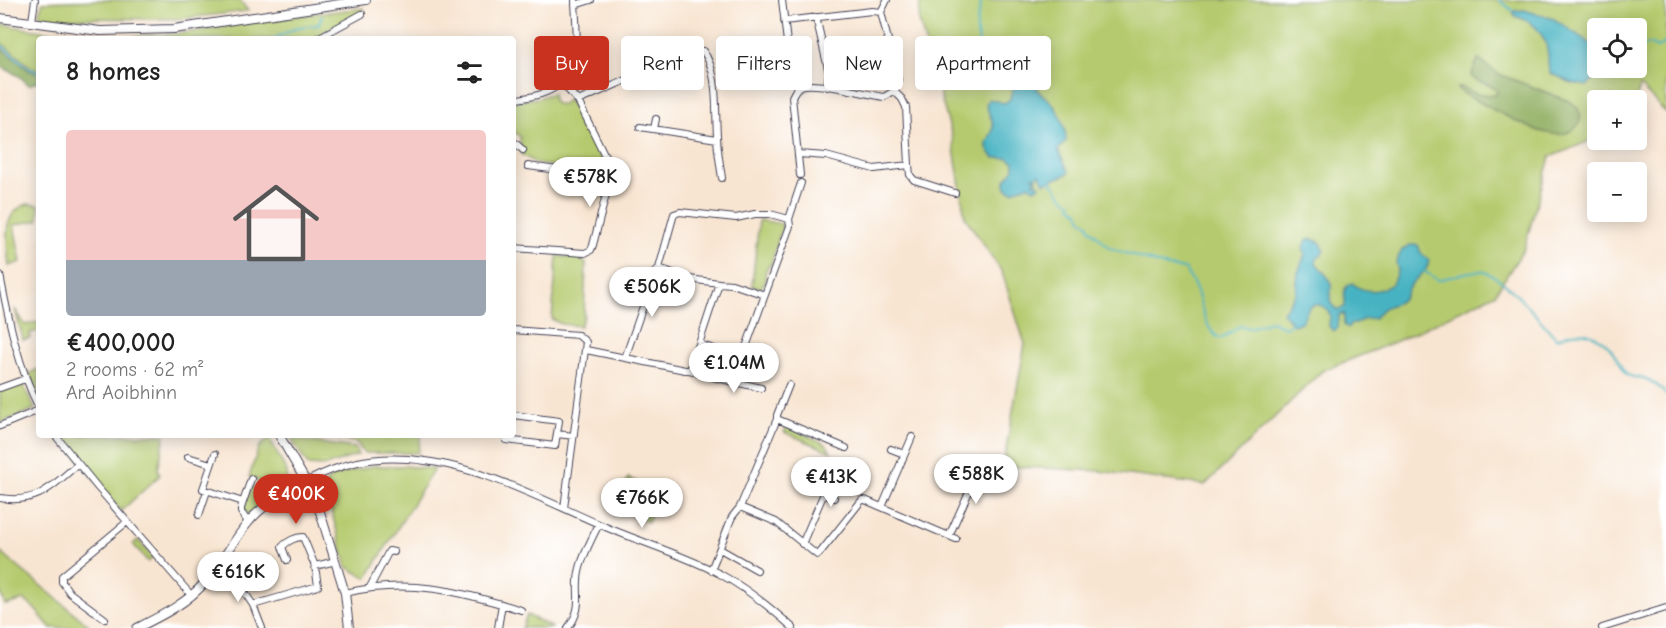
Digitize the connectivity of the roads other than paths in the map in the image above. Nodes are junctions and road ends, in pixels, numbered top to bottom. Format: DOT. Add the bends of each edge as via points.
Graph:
graph roads {
  1 [pos="35,0"];
  2 [pos="366,0"];
  3 [pos="591,0"];
  4 [pos="782,0"];
  5 [pos="887,0"];
  6 [pos="575,2"];
  7 [pos="881,12"];
  8 [pos="362,14"];
  9 [pos="816,17"];
  10 [pos="0,18"];
  11 [pos="32,21"];
  12 [pos="784,21"];
  13 [pos="101,35"];
  14 [pos="322,36"];
  15 [pos="576,36"];
  16 [pos="786,36"];
  17 [pos="824,51"];
  18 [pos="824,87"];
  19 [pos="549,90"];
  20 [pos="568,90"];
  21 [pos="844,90"];
  22 [pos="894,91"];
  23 [pos="516,99"];
  24 [pos="578,101"];
  25 [pos="656,119"];
  26 [pos="640,127"];
  27 [pos="654,129"];
  28 [pos="717,139"];
  29 [pos="516,144"];
  30 [pos="523,150"];
  31 [pos="799,154"];
  32 [pos="909,165"];
  33 [pos="528,166"];
  34 [pos="800,175"];
  35 [pos="610,177"];
  36 [pos="722,178"];
  37 [pos="801,183"];
  38 [pos="955,193"];
  39 [pos="789,219"];
  40 [pos="516,248"];
  41 [pos="659,268"];
  42 [pos="0,276"];
  43 [pos="719,283"];
  44 [pos="765,295"];
  45 [pos="516,330"];
  46 [pos="699,344"];
  47 [pos="586,350"];
  48 [pos="626,358"];
  49 [pos="742,358"];
  50 [pos="689,370"];
  51 [pos="25,379"];
  52 [pos="736,382"];
  53 [pos="789,385"];
  54 [pos="0,388"];
  55 [pos="761,388"];
  56 [pos="36,403"];
  57 [pos="36,410"];
  58 [pos="516,415"];
  59 [pos="777,419"];
  60 [pos="0,426"];
  61 [pos="557,434"];
  62 [pos="574,436"];
  63 [pos="912,436"];
  64 [pos="57,438"];
  65 [pos="281,438"];
  66 [pos="506,438"];
  67 [pos="846,448"];
  68 [pos="891,449"];
  69 [pos="215,454"];
  70 [pos="904,454"];
  71 [pos="188,457"];
  72 [pos="837,463"];
  73 [pos="78,464"];
  74 [pos="211,464"];
  75 [pos="981,465"];
  76 [pos="975,478"];
  77 [pos="251,479"];
  78 [pos="307,481"];
  79 [pos="984,482"];
  80 [pos="207,490"];
  81 [pos="824,494"];
  82 [pos="0,498"];
  83 [pos="834,498"];
  84 [pos="243,502"];
  85 [pos="564,507"];
  86 [pos="740,507"];
  87 [pos="882,507"];
  88 [pos="199,515"];
  89 [pos="127,522"];
  90 [pos="248,522"];
  91 [pos="599,524"];
  92 [pos="802,544"];
  93 [pos="720,549"];
  94 [pos="392,551"];
  95 [pos="287,560"];
  96 [pos="336,561"];
  97 [pos="315,566"];
  98 [pos="230,570"];
  99 [pos="711,570"];
  100 [pos="757,570"];
  101 [pos="370,587"];
  102 [pos="345,593"];
  103 [pos="191,595"];
  104 [pos="502,604"];
  105 [pos="253,605"];
  106 [pos="1666,608"];
  107 [pos="521,610"];
  108 [pos="105,620"];
  109 [pos="137,628"];
  110 [pos="262,628"];
  111 [pos="349,628"];
  112 [pos="498,628"];
  113 [pos="568,628"];
  114 [pos="793,628"];
  115 [pos="1602,628"];
  1 -- 11 [label="street"];
  2 -- 13 [label="main road" via="174,29"];
  3 -- 6 [label="street"];
  4 -- 12 [label="street"];
  5 -- 7 [label="street"];
  6 -- 15 [label="street"];
  7 -- 9 [label="street"];
  7 -- 22 [label="street" via="898,80"];
  8 -- 14 [label="street"];
  9 -- 12 [label="street"];
  9 -- 17 [label="street"];
  10 -- 11 [label="main road"];
  11 -- 13 [label="main road"];
  12 -- 16 [label="street"];
  18 -- 31 [label="street" via="801,86 792,97"];
  19 -- 23 [label="street"];
  20 -- 24 [label="street"];
  21 -- 22 [label="street" via="884,97"];
  22 -- 32 [label="street" via="905,102"];
  24 -- 28 [label="street" via="690,52 703,51 709,59 714,83"];
  24 -- 35 [label="street" via="609,164"];
  25 -- 27 [label="street"];
  26 -- 27 [label="street"];
  27 -- 28 [label="street"];
  28 -- 36 [label="street"];
  29 -- 30 [label="street"];
  31 -- 32 [label="street" via="826,156 874,169"];
  31 -- 34 [label="street"];
  32 -- 38 [label="street" via="914,180"];
  33 -- 35 [label="street"];
  35 -- 40 [label="street" via="589,252"];
  37 -- 39 [label="street"];
  39 -- 41 [label="street" via="770,214 736,218 677,213 672,218"];
  39 -- 44 [label="street" via="790,226"];
  41 -- 43 [label="street" via="689,279"];
  41 -- 48 [label="street"];
  42 -- 51 [label="street"];
  43 -- 44 [label="street"];
  43 -- 46 [label="street"];
  44 -- 49 [label="street"];
  45 -- 47 [label="street" via="582,337"];
  46 -- 49 [label="street"];
  46 -- 50 [label="street"];
  47 -- 48 [label="street"];
  47 -- 62 [label="street"];
  48 -- 50 [label="street"];
  49 -- 52 [label="street"];
  50 -- 52 [label="street"];
  51 -- 54 [label="street"];
  51 -- 56 [label="street"];
  52 -- 55 [label="street"];
  53 -- 59 [label="street"];
  57 -- 60 [label="street"];
  58 -- 61 [label="street" via="559,421"];
  59 -- 67 [label="street"];
  59 -- 86 [label="street"];
  61 -- 62 [label="street"];
  61 -- 66 [label="street" via="555,446"];
  62 -- 85 [label="street"];
  63 -- 70 [label="street"];
  64 -- 73 [label="street"];
  65 -- 78 [label="main road"];
  68 -- 70 [label="street"];
  69 -- 74 [label="street"];
  70 -- 87 [label="street"];
  71 -- 74 [label="street"];
  72 -- 81 [label="street"];
  73 -- 82 [label="street" via="34,497"];
  73 -- 89 [label="street"];
  74 -- 80 [label="street" via="202,489"];
  75 -- 76 [label="street"];
  76 -- 79 [label="street"];
  76 -- 87 [label="street" via="953,538"];
  77 -- 84 [label="street"];
  78 -- 85 [label="street" via="360,460 407,459 464,468"];
  78 -- 90 [label="main road"];
  78 -- 96 [label="main road"];
  80 -- 84 [label="street"];
  80 -- 88 [label="street"];
  81 -- 83 [label="street"];
  81 -- 92 [label="street"];
  84 -- 90 [label="street" via="241,512"];
  85 -- 91 [label="street"];
  86 -- 92 [label="street" via="776,522"];
  86 -- 93 [label="street"];
  87 -- 92 [label="street" via="862,500 819,554"];
  89 -- 103 [label="street"];
  89 -- 108 [label="street" via="62,576 70,592"];
  90 -- 103 [label="main road" via="205,583"];
  91 -- 99 [label="street"];
  91 -- 113 [label="street" via="580,567 579,604"];
  93 -- 99 [label="street"];
  93 -- 100 [label="street"];
  94 -- 101 [label="street"];
  95 -- 97 [label="street" via="282,547 303,537"];
  96 -- 97 [label="street"];
  96 -- 102 [label="main road"];
  97 -- 105 [label="street" via="318,586"];
  98 -- 105 [label="street"];
  99 -- 114 [label="street" via="754,596"];
  101 -- 102 [label="street"];
  101 -- 104 [label="street" via="412,586"];
  102 -- 111 [label="main road"];
  103 -- 109 [label="main road"];
  104 -- 107 [label="street"];
  104 -- 112 [label="street"];
  105 -- 110 [label="street"];
  106 -- 115 [label="street"];
}
